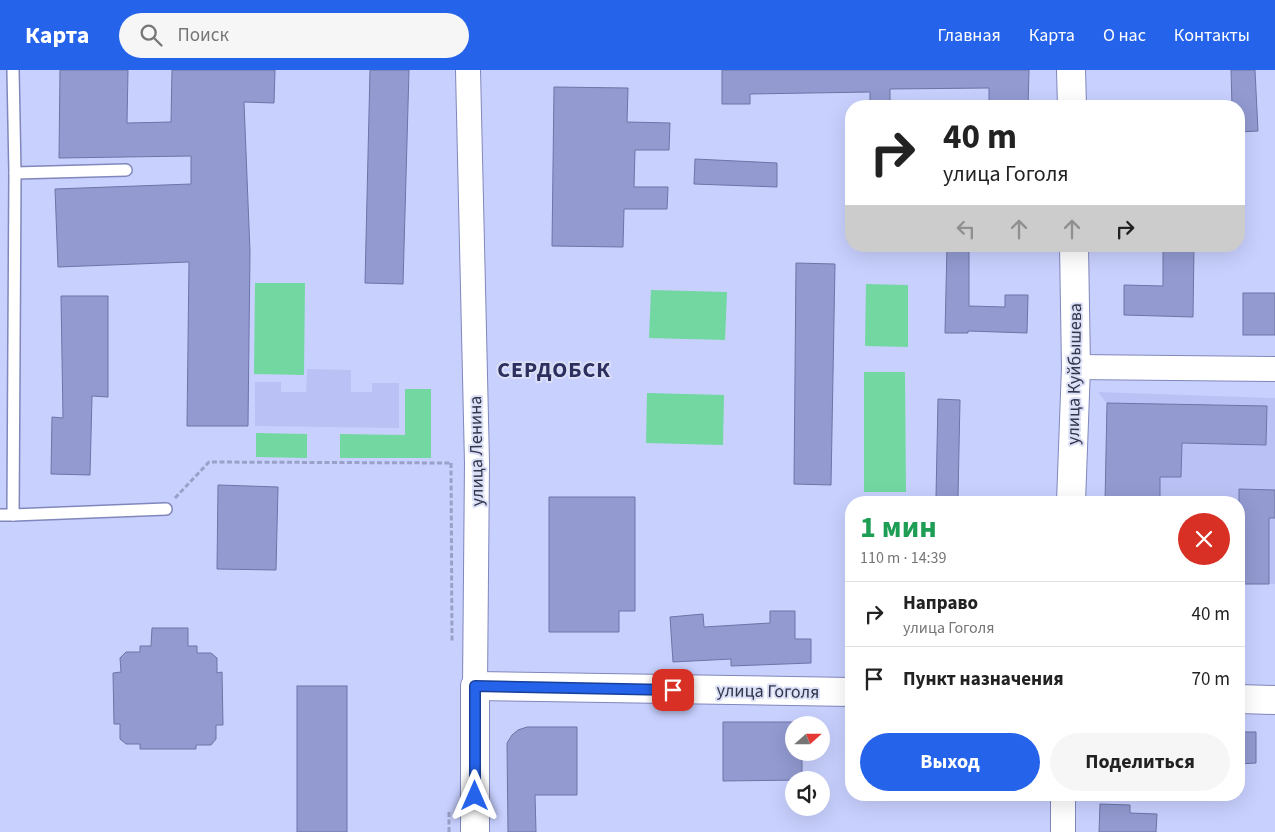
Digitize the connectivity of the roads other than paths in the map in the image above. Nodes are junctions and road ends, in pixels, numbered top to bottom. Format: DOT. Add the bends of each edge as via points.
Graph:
graph roads {
  1 [pos="13,70"];
  2 [pos="468,70"];
  3 [pos="1071,70"];
  4 [pos="1072,100"];
  5 [pos="126,170"];
  6 [pos="15,173"];
  7 [pos="1074,252"];
  8 [pos="1076,367"];
  9 [pos="1275,369"];
  10 [pos="1071,496"];
  11 [pos="166,508"];
  12 [pos="0,515"];
  13 [pos="13,516"];
  14 [pos="475,686"];
  15 [pos="845,692"];
  16 [pos="1245,699"];
  17 [pos="1275,700"];
  18 [pos="1063,801"];
  19 [pos="475,832"];
  20 [pos="1063,832"];
  1 -- 6 [label="lane"];
  2 -- 14 [label="street, улица Ленина" via="477,463"];
  3 -- 4 [label="street"];
  5 -- 6 [label="lane"];
  6 -- 13 [label="lane"];
  7 -- 8 [label="street, улица Куйбышева"];
  8 -- 9 [label="street"];
  8 -- 10 [label="street, улица Куйбышева"];
  11 -- 13 [label="lane"];
  12 -- 13 [label="lane"];
  14 -- 15 [label="street, улица Гоголя"];
  14 -- 19 [label="street, улица Ленина"];
  16 -- 17 [label="street"];
  18 -- 20 [label="street"];
}
